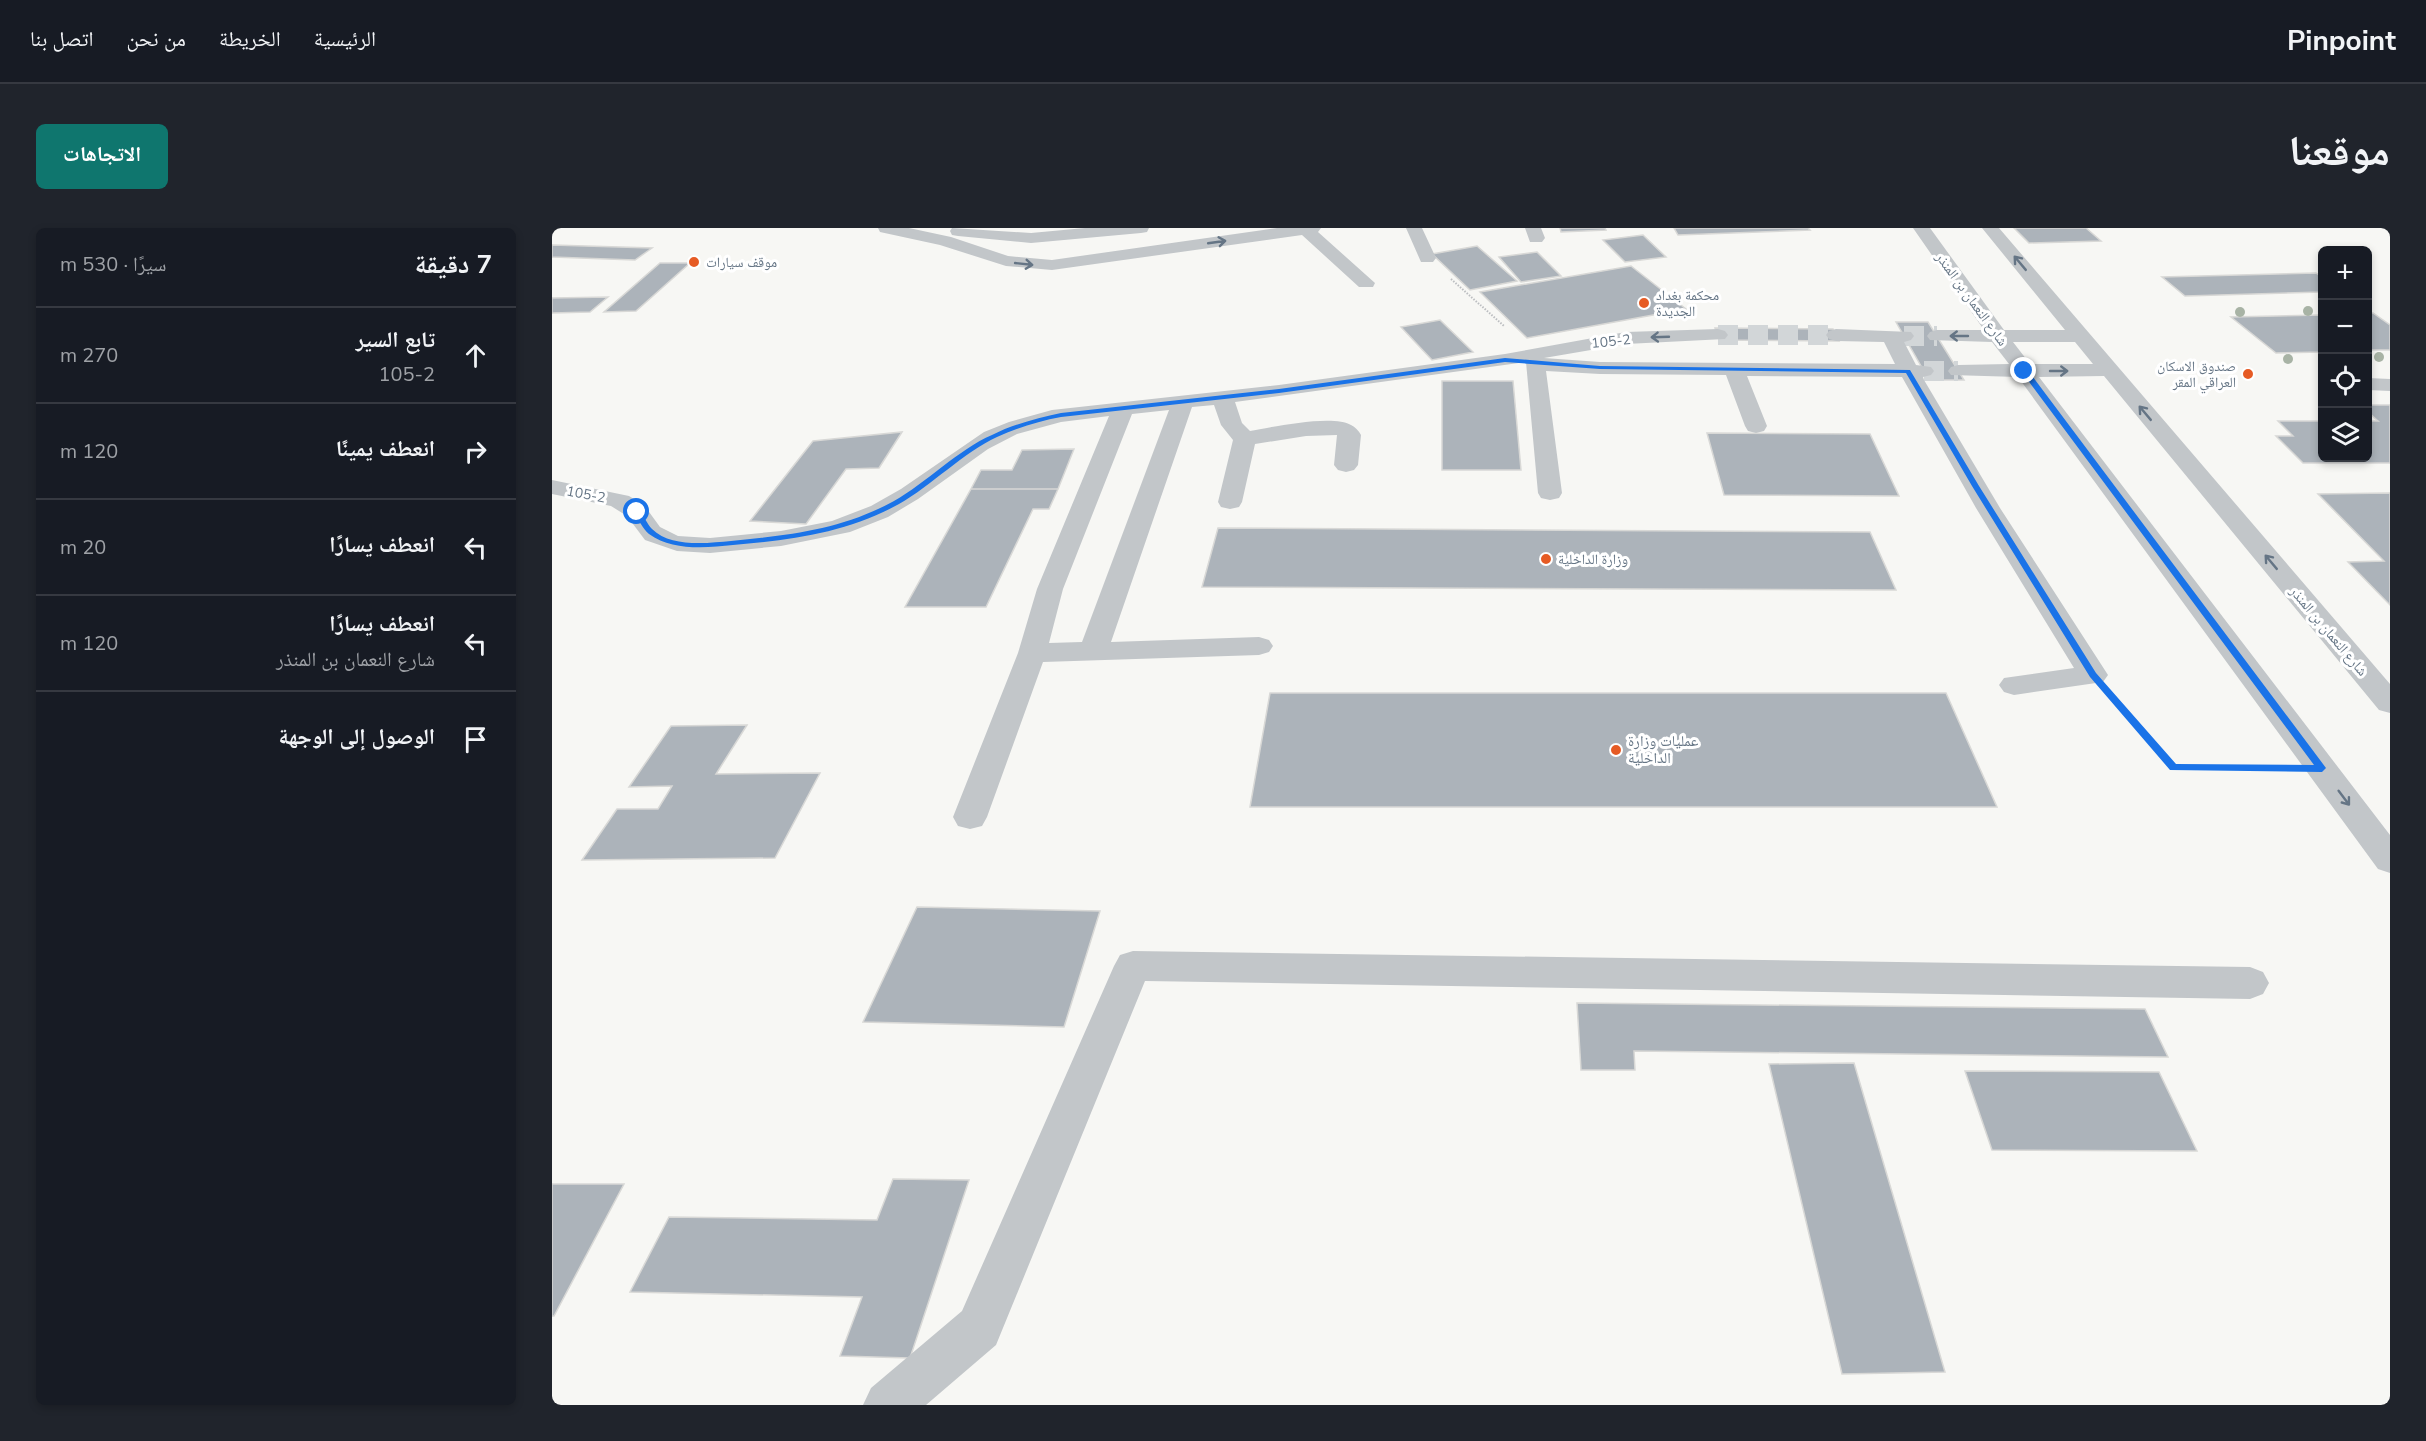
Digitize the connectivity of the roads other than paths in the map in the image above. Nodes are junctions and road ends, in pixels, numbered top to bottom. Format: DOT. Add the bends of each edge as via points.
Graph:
graph roads {
  1 [pos="886,228"];
  2 [pos="933,228"];
  3 [pos="1141,228"];
  4 [pos="1307,228"];
  5 [pos="1414,228"];
  6 [pos="1921,228"];
  7 [pos="1990,228"];
  8 [pos="997,232"];
  9 [pos="983,254"];
  10 [pos="1427,258"];
  11 [pos="1366,283"];
  12 [pos="1836,335"];
  13 [pos="1718,336"];
  14 [pos="1937,336"];
  15 [pos="1998,336"];
  16 [pos="2080,336"];
  17 [pos="1626,338"];
  18 [pos="1534,358"];
  19 [pos="1633,368"];
  20 [pos="1734,369"];
  21 [pos="2109,370"];
  22 [pos="1916,371"];
  23 [pos="1958,371"];
  24 [pos="2024,371"];
  25 [pos="2372,384"];
  26 [pos="2390,385"];
  27 [pos="1222,398"];
  28 [pos="1184,402"];
  29 [pos="1123,408"];
  30 [pos="1756,426"];
  31 [pos="1245,439"];
  32 [pos="1346,465"];
  33 [pos="552,487"];
  34 [pos="1550,493"];
  35 [pos="1230,502"];
  36 [pos="1259,646"];
  37 [pos="1094,652"];
  38 [pos="1032,653"];
  39 [pos="2014,685"];
  40 [pos="2390,703"];
  41 [pos="970,817"];
  42 [pos="2387,854"];
  43 [pos="2250,982"];
  44 [pos="888,1405"];
  1 -- 9 [label="street"];
  2 -- 8 [label="street"];
  3 -- 8 [label="street" via="1050,237"];
  9 -- 4 [label="street, one-way" via="1020,263 1069,264"];
  4 -- 11 [label="street"];
  5 -- 10 [label="street"];
  6 -- 15 [label="street, شارع النعمان بن المنذر"];
  16 -- 7 [label="street, شارع النعمان بن المنذر, one-way"];
  8 -- 9 [label="street"];
  12 -- 22 [label="street" via="1897,336"];
  13 -- 17 [label="street, 105-2, one-way"];
  15 -- 14 [label="street, one-way"];
  15 -- 16 [label="street"];
  15 -- 24 [label="street, شارع النعمان بن المنذر"];
  16 -- 21 [label="street, شارع النعمان بن المنذر"];
  17 -- 18 [label="street, 105-2"];
  17 -- 19 [label="street"];
  18 -- 19 [label="street, 105-2"];
  18 -- 27 [label="street, 105-2"];
  18 -- 34 [label="street"];
  19 -- 20 [label="street, 105-2"];
  20 -- 22 [label="street, 105-2"];
  20 -- 30 [label="street"];
  24 -- 21 [label="street, one-way"];
  40 -- 21 [label="street, شارع النعمان بن المنذر, one-way"];
  22 -- 39 [label="street" via="1976,486 2093,675"];
  23 -- 24 [label="street"];
  24 -- 42 [label="street, شارع النعمان بن المنذر, one-way"];
  25 -- 26 [label="street"];
  27 -- 28 [label="street, 105-2"];
  27 -- 31 [label="street" via="1232,425"];
  28 -- 29 [label="street, 105-2"];
  28 -- 37 [label="street"];
  29 -- 33 [label="street, 105-2" via="1061,415 1014,427 974,448 898,502 869,516 799,537 682,544 650,531 627,504"];
  29 -- 38 [label="street" via="1050,589"];
  31 -- 32 [label="street" via="1343,429 1350,435"];
  31 -- 35 [label="street"];
  36 -- 37 [label="street"];
  37 -- 38 [label="street"];
  38 -- 41 [label="street"];
  43 -- 44 [label="street" via="1133,966 979,1328"];
}
